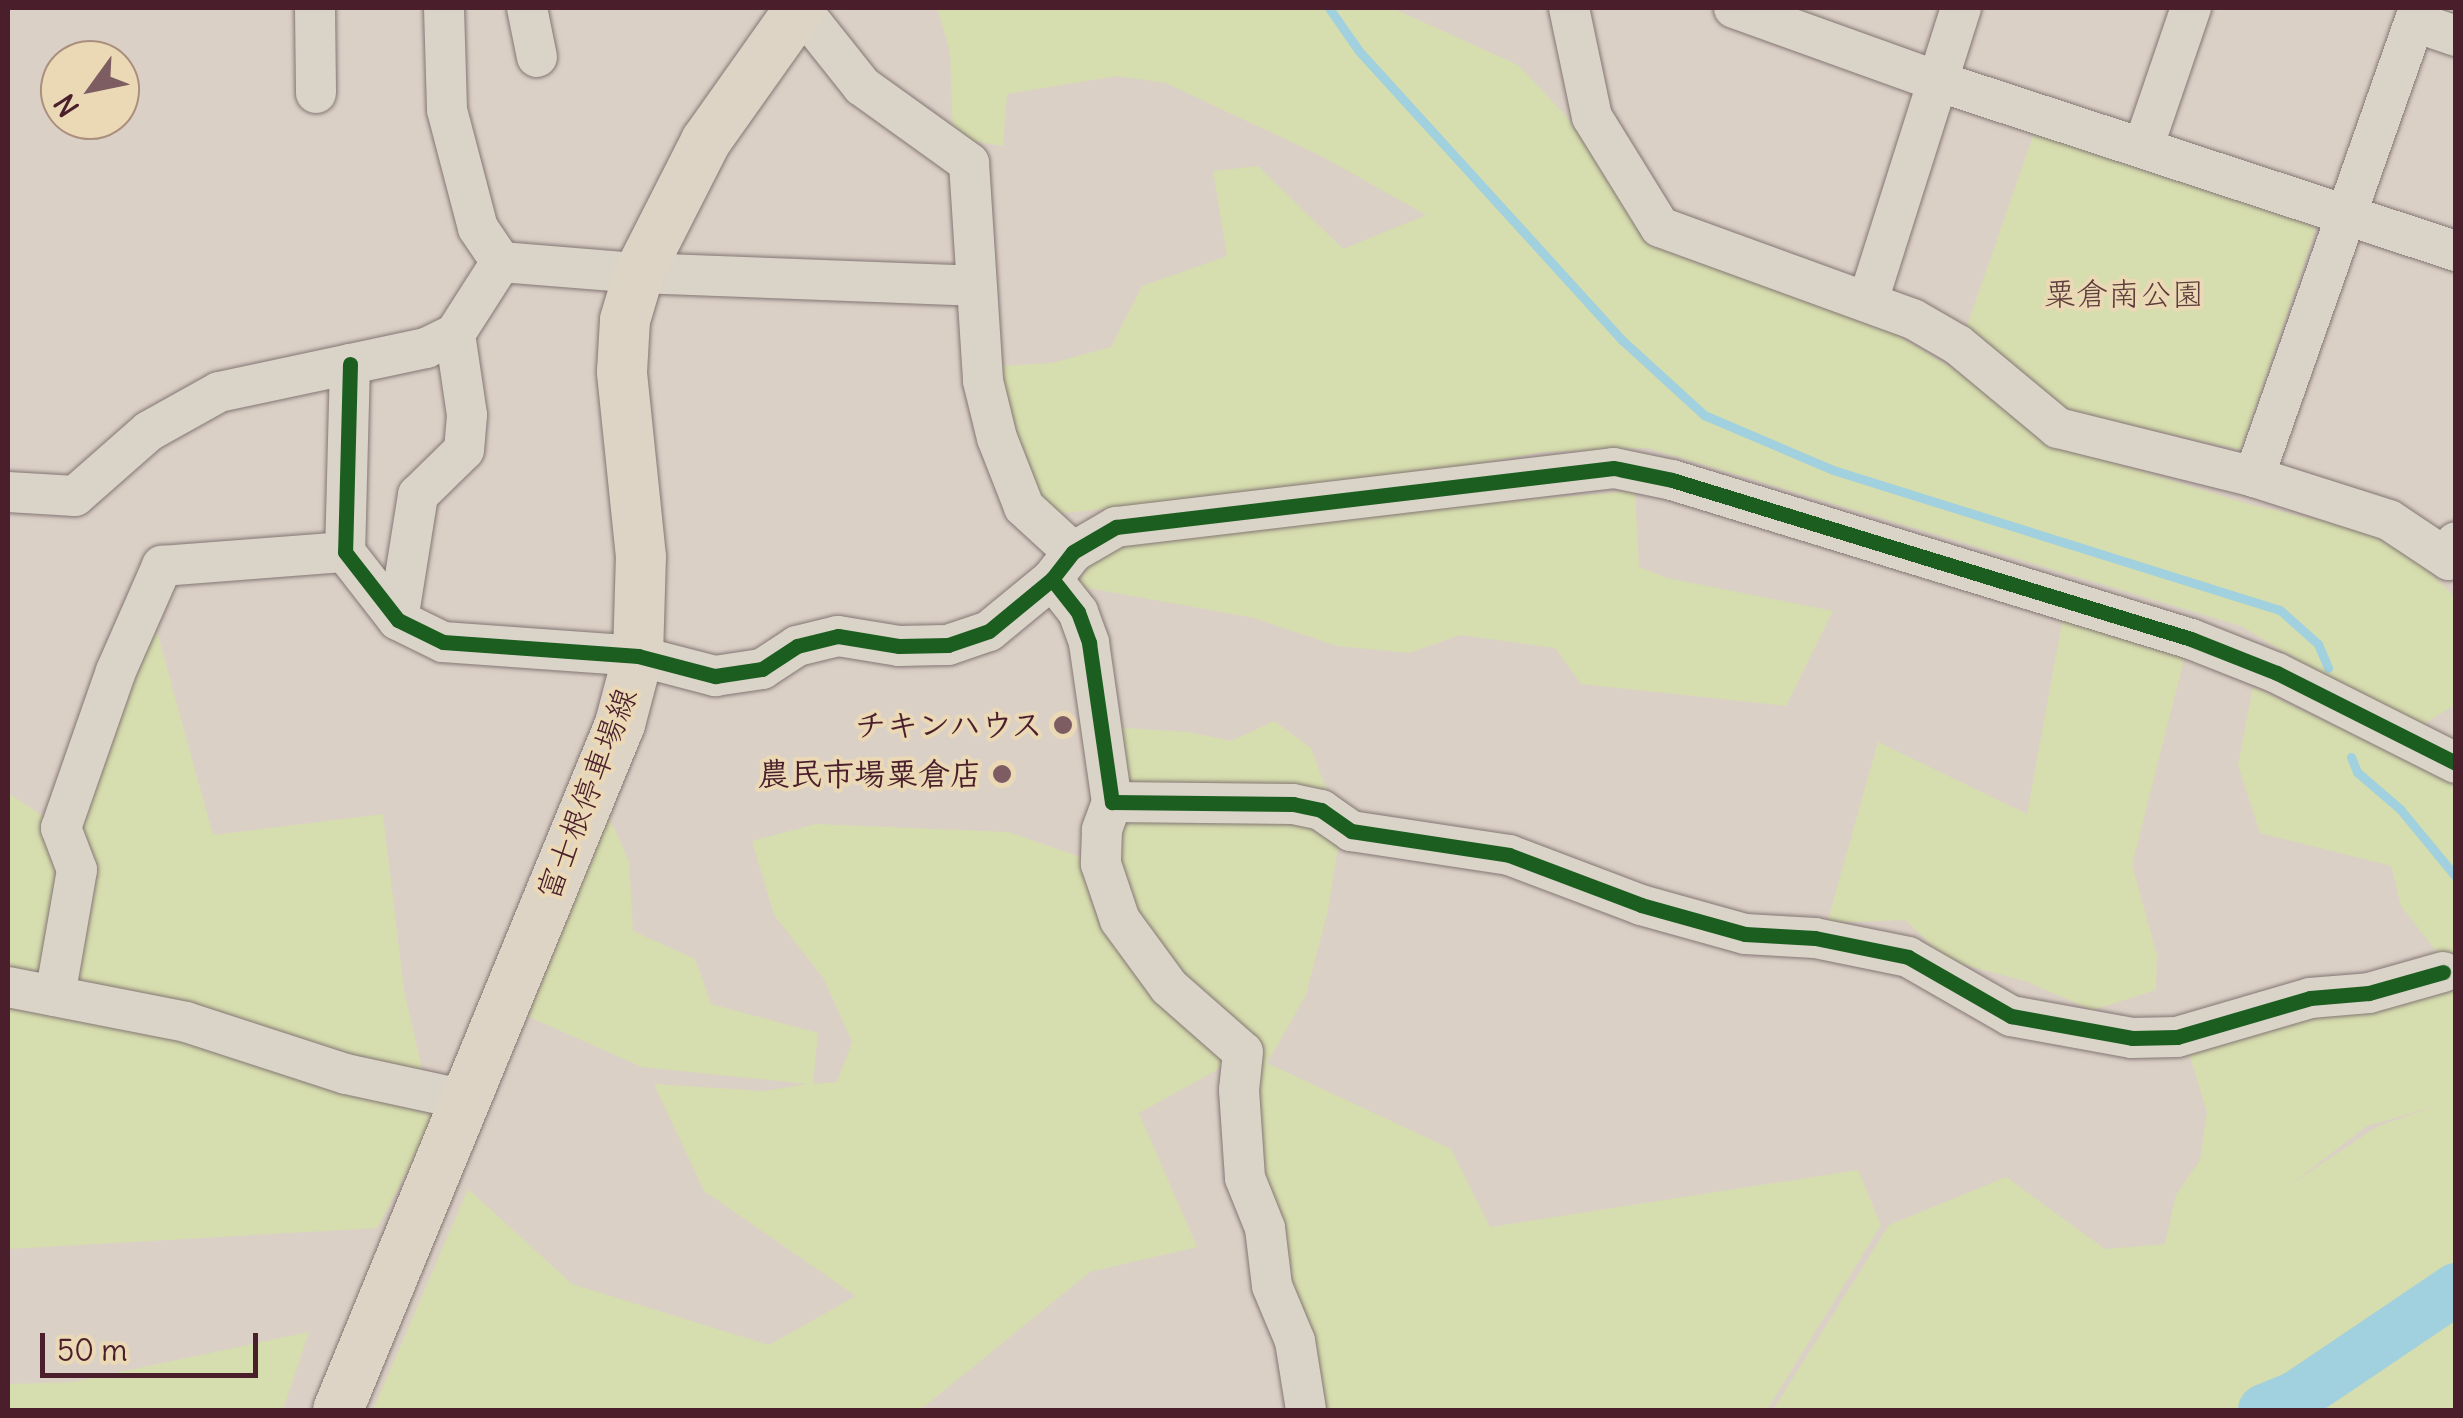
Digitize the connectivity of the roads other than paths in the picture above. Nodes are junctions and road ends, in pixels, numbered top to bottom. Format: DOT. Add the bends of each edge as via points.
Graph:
graph roads {
  1 [pos="314,8"];
  2 [pos="444,8"];
  3 [pos="527,8"];
  4 [pos="800,8"];
  5 [pos="1568,8"];
  6 [pos="1734,8"];
  7 [pos="1961,8"];
  8 [pos="2191,8"];
  9 [pos="2417,15"];
  10 [pos="2456,36"];
  11 [pos="537,57"];
  12 [pos="1938,81"];
  13 [pos="316,93"];
  14 [pos="2144,145"];
  15 [pos="2348,214"];
  16 [pos="2456,251"];
  17 [pos="501,262"];
  18 [pos="639,273"];
  19 [pos="974,286"];
  20 [pos="1868,301"];
  21 [pos="455,334"];
  22 [pos="350,364"];
  23 [pos="2254,478"];
  24 [pos="8,492"];
  25 [pos="2456,542"];
  26 [pos="345,552"];
  27 [pos="1063,566"];
  28 [pos="398,620"];
  29 [pos="638,656"];
  30 [pos="2456,763"];
  31 [pos="1112,802"];
  32 [pos="2443,972"];
  33 [pos="8,987"];
  34 [pos="55,996"];
  35 [pos="466,1100"];
  36 [pos="338,1410"];
  37 [pos="1306,1410"];
  1 -- 13 [label="street"];
  2 -- 17 [label="street" via="446,110 478,228"];
  3 -- 11 [label="street"];
  4 -- 18 [label="main road, 富士根停車場線" via="706,141"];
  4 -- 19 [label="street" via="862,86 969,163"];
  5 -- 20 [label="street" via="1592,117 1660,227"];
  6 -- 12 [label="street"];
  7 -- 12 [label="street"];
  8 -- 14 [label="street"];
  9 -- 10 [label="street"];
  9 -- 15 [label="street"];
  12 -- 14 [label="street"];
  12 -- 20 [label="street"];
  14 -- 15 [label="street"];
  15 -- 16 [label="street"];
  15 -- 23 [label="street"];
  17 -- 18 [label="street"];
  17 -- 21 [label="street"];
  18 -- 19 [label="street"];
  18 -- 29 [label="main road, 富士根停車場線" via="625,320 622,372 641,557"];
  19 -- 27 [label="street" via="982,382 996,438 1024,507"];
  20 -- 23 [label="street" via="1958,345 2058,428"];
  21 -- 22 [label="street" via="426,348"];
  21 -- 28 [label="street" via="467,416 464,450 418,495"];
  22 -- 24 [label="street" via="219,392 150,430 74,496"];
  22 -- 26 [label="street"];
  23 -- 25 [label="street" via="2388,520 2449,560"];
  26 -- 28 [label="street"];
  26 -- 34 [label="street" via="162,566 116,671 61,828 77,870"];
  27 -- 29 [label="street" via="989,632 948,646 838,636 797,646 762,669 715,676"];
  27 -- 30 [label="street" via="1116,527 1155,519 1614,468 2191,639 2277,673"];
  27 -- 31 [label="street" via="1089,643"];
  28 -- 29 [label="street" via="442,642"];
  29 -- 35 [label="main road, 富士根停車場線" via="620,724"];
  31 -- 32 [label="street" via="1321,810 1352,830 1508,855 1641,905 1745,934 1815,938 1908,958 2011,1016 2132,1038 2177,1037 2310,998 2370,994"];
  31 -- 37 [label="street" via="1101,864 1120,920 1169,988 1243,1052 1245,1178 1265,1228 1272,1286 1294,1341"];
  33 -- 34 [label="street"];
  34 -- 35 [label="street" via="186,1022 346,1074"];
  35 -- 36 [label="main road, 富士根停車場線"];
}
